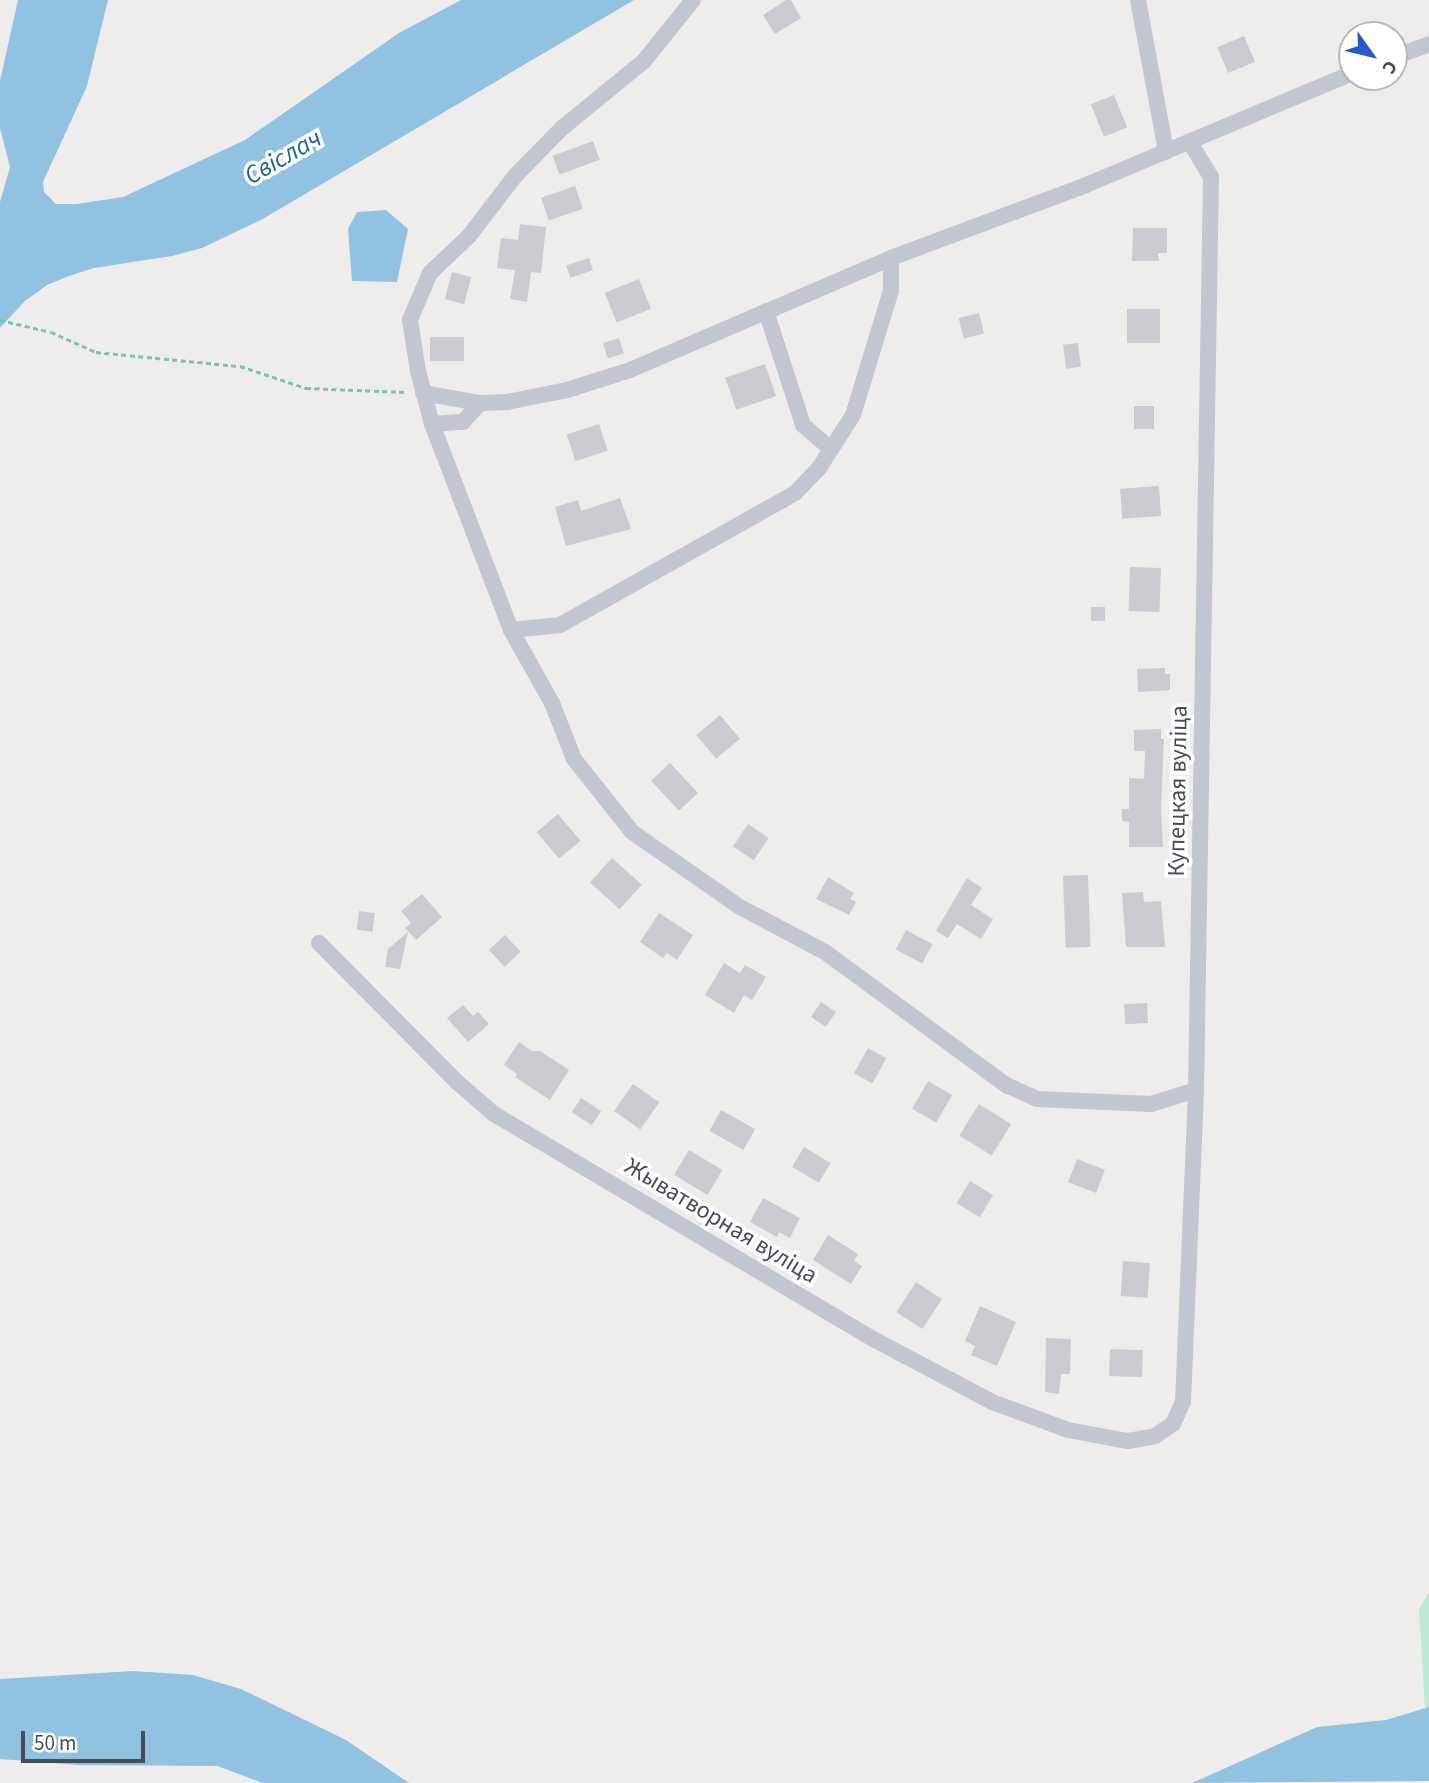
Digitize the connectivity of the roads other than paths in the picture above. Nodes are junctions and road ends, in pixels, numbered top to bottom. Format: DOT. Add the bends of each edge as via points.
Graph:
graph roads {
  1 [pos="693,0"];
  2 [pos="1138,0"];
  3 [pos="1429,44"];
  4 [pos="1408,52"];
  5 [pos="1338,79"];
  6 [pos="1189,141"];
  7 [pos="1166,151"];
  8 [pos="891,258"];
  9 [pos="766,311"];
  10 [pos="423,393"];
  11 [pos="481,403"];
  12 [pos="432,424"];
  13 [pos="831,449"];
  14 [pos="511,630"];
  15 [pos="319,943"];
  16 [pos="1196,1090"];
  17 [pos="1155,1436"];
  1 -- 10 [label="street" via="644,61 562,128 515,176 469,236 430,272 411,320"];
  2 -- 7 [label="street"];
  3 -- 4 [label="street"];
  5 -- 6 [label="street"];
  6 -- 7 [label="street"];
  6 -- 16 [label="street, Купецкая вуліца" via="1210,177"];
  7 -- 8 [label="street"];
  8 -- 9 [label="street"];
  8 -- 13 [label="street" via="891,291 853,415"];
  9 -- 11 [label="street" via="630,370 580,386"];
  9 -- 13 [label="street" via="803,425"];
  10 -- 11 [label="street"];
  10 -- 12 [label="street"];
  11 -- 12 [label="street" via="463,422"];
  12 -- 14 [label="street"];
  13 -- 14 [label="street" via="795,493 596,607 560,625"];
  14 -- 16 [label="street" via="552,703 574,759 632,832 740,907 825,952 1006,1086 1037,1099 1152,1104"];
  15 -- 17 [label="street, Жыватворная вуліца" via="494,1114 855,1328 992,1402 1068,1430 1128,1441"];
  16 -- 17 [label="street, Купецкая вуліца" via="1183,1402 1173,1424"];
}
